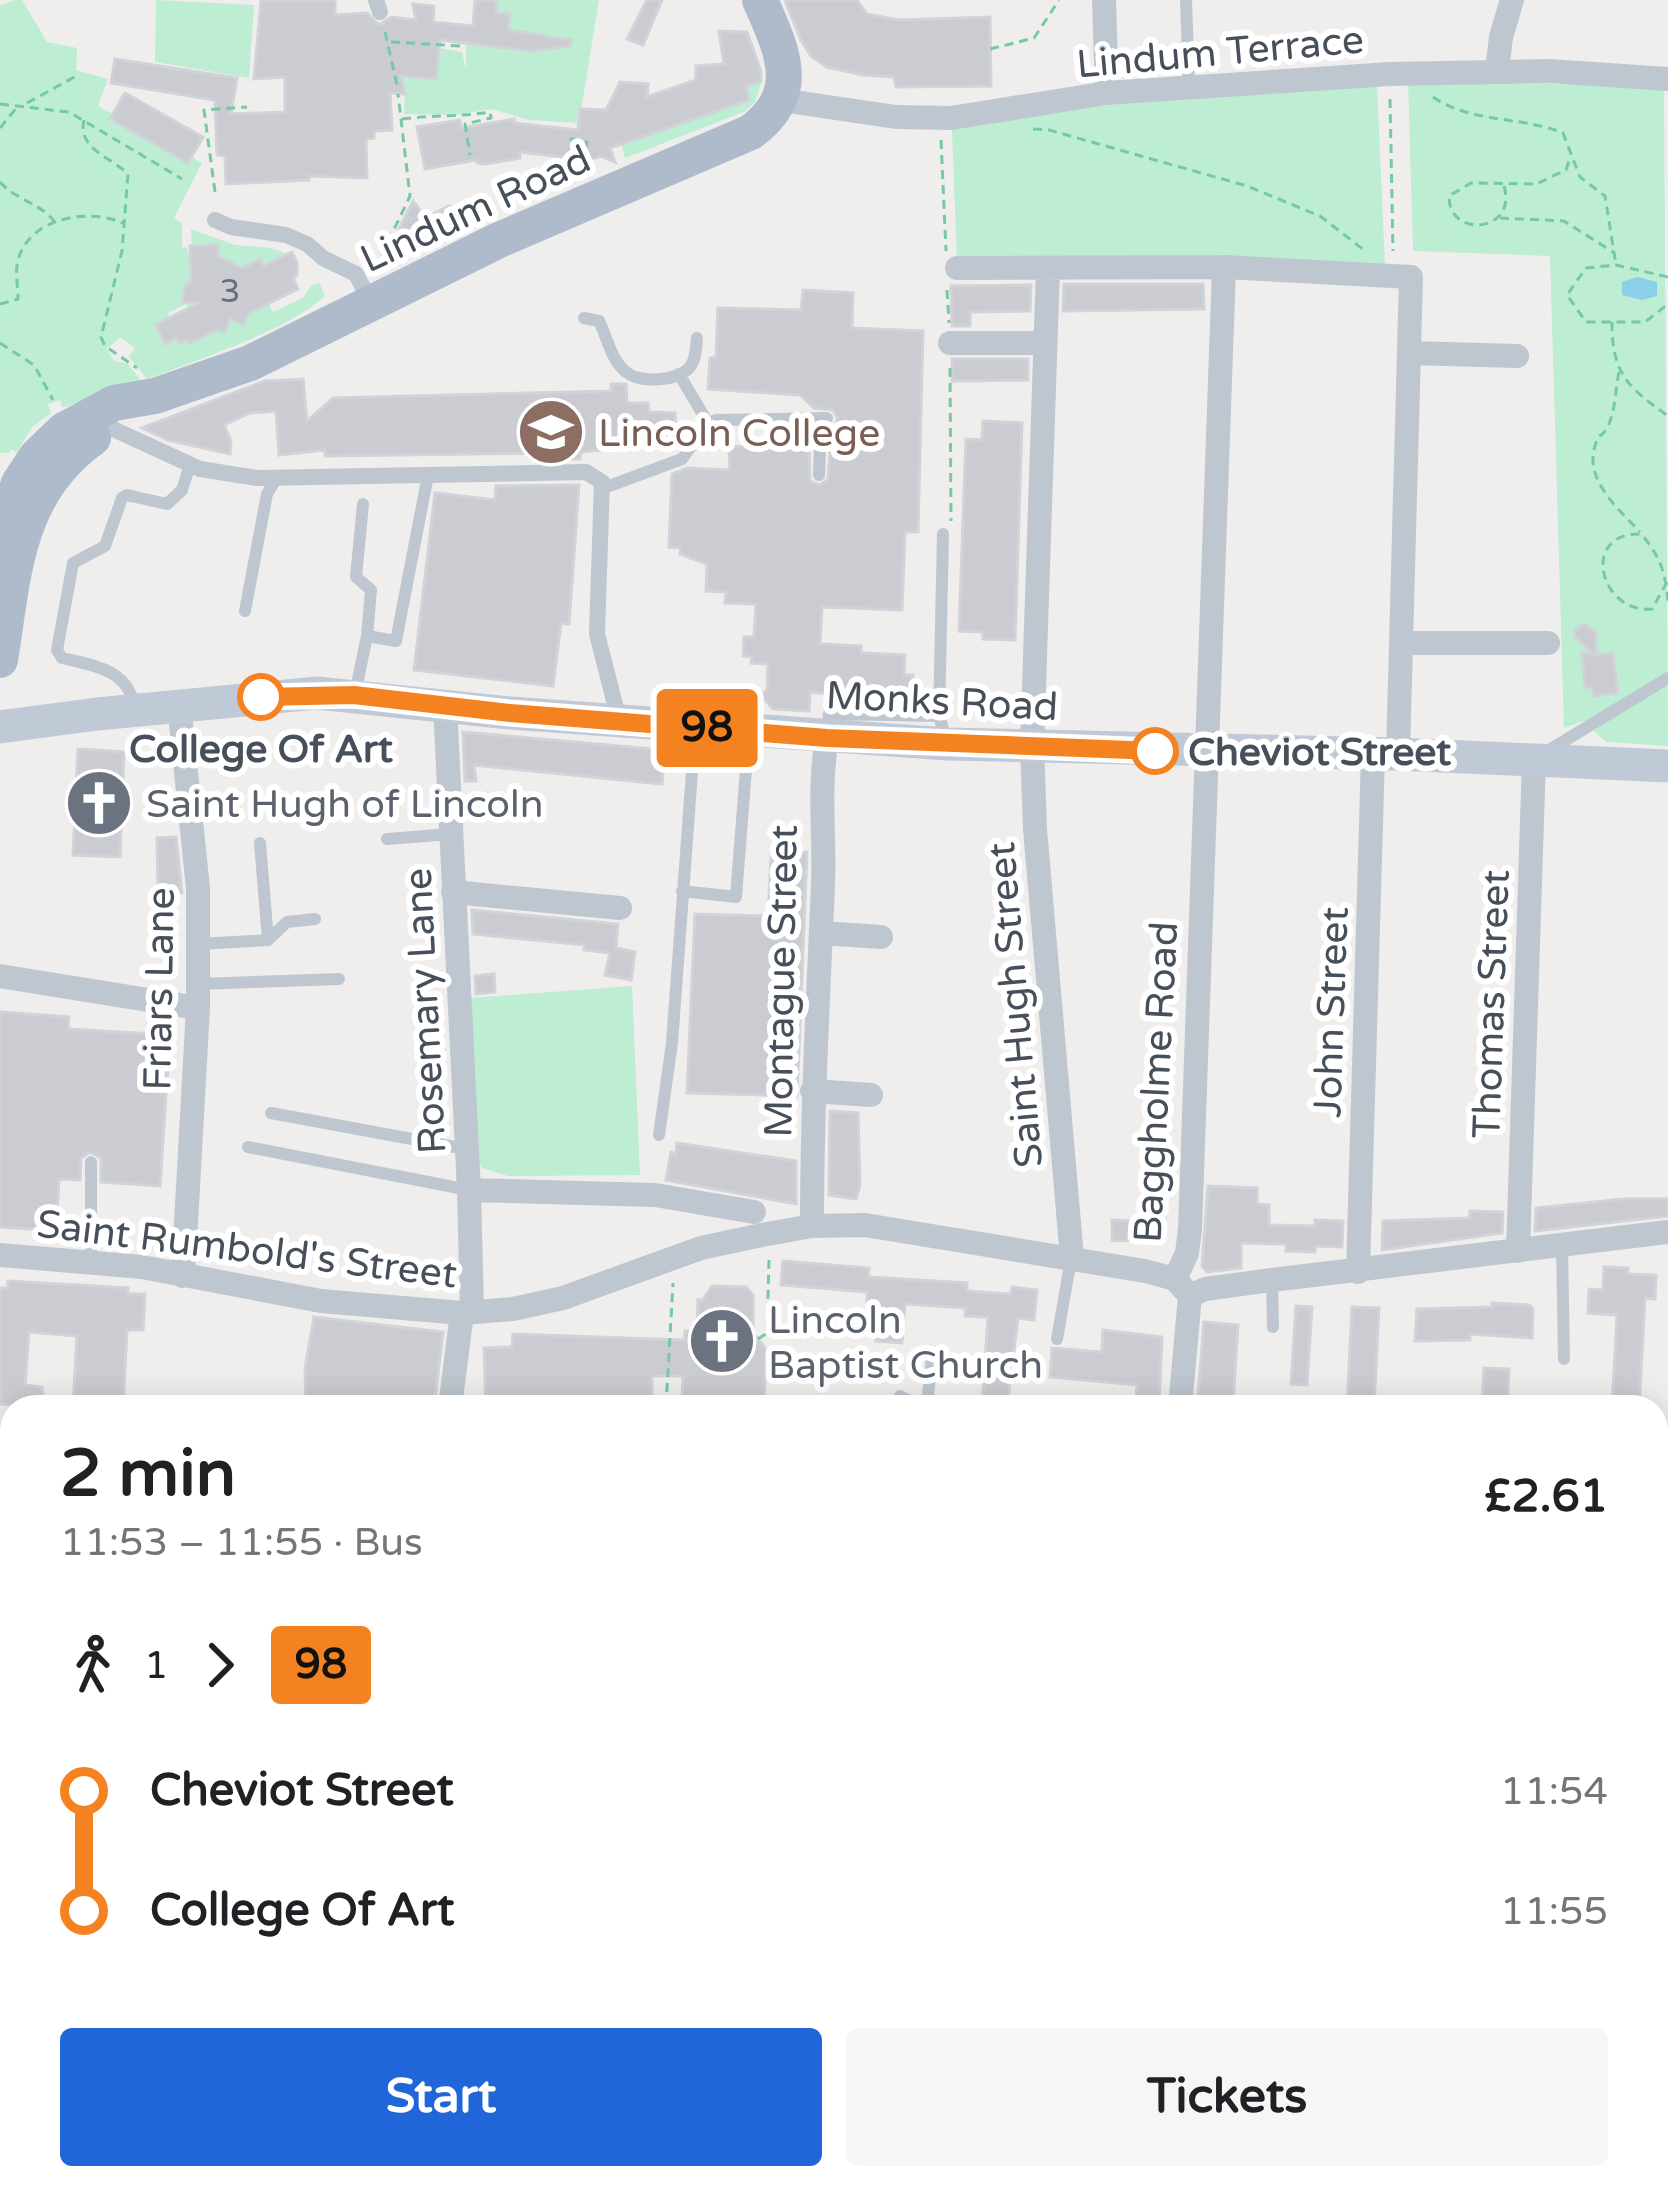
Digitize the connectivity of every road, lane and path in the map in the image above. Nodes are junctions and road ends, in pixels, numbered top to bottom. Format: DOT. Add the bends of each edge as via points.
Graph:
graph roads {
  1 [pos="760,0"];
  2 [pos="1059,0"];
  3 [pos="1104,0"];
  4 [pos="1186,0"];
  5 [pos="1512,0"];
  6 [pos="378,6"];
  7 [pos="388,43"];
  8 [pos="461,46"];
  9 [pos="990,49"];
  10 [pos="1497,70"];
  11 [pos="1401,73"];
  12 [pos="78,75"];
  13 [pos="1668,79"];
  14 [pos="1189,86"];
  15 [pos="1107,93"];
  16 [pos="781,100"];
  17 [pos="0,104"];
  18 [pos="21,104"];
  19 [pos="247,107"];
  20 [pos="940,117"];
  21 [pos="402,119"];
  22 [pos="84,120"];
  23 [pos="0,128"];
  24 [pos="1049,130"];
  25 [pos="570,139"];
  26 [pos="470,154"];
  27 [pos="1571,156"];
  28 [pos="583,166"];
  29 [pos="182,179"];
  30 [pos="0,182"];
  31 [pos="1504,186"];
  32 [pos="215,192"];
  33 [pos="1498,218"];
  34 [pos="215,220"];
  35 [pos="55,223"];
  36 [pos="123,224"];
  37 [pos="1613,252"];
  38 [pos="1616,266"];
  39 [pos="1224,267"];
  40 [pos="1048,268"];
  41 [pos="950,274"];
  42 [pos="1396,277"];
  43 [pos="1668,277"];
  44 [pos="378,300"];
  45 [pos="0,304"];
  46 [pos="1668,304"];
  47 [pos="584,318"];
  48 [pos="1612,322"];
  49 [pos="697,338"];
  50 [pos="0,343"];
  51 [pos="950,343"];
  52 [pos="1044,343"];
  53 [pos="1408,353"];
  54 [pos="1517,356"];
  55 [pos="1619,372"];
  56 [pos="679,374"];
  57 [pos="153,397"];
  58 [pos="1668,416"];
  59 [pos="709,423"];
  60 [pos="111,428"];
  61 [pos="64,430"];
  62 [pos="190,465"];
  63 [pos="428,475"];
  64 [pos="819,475"];
  65 [pos="277,477"];
  66 [pos="602,486"];
  67 [pos="363,503"];
  68 [pos="943,534"];
  69 [pos="1641,534"];
  70 [pos="0,540"];
  71 [pos="1667,582"];
  72 [pos="1668,602"];
  73 [pos="244,611"];
  74 [pos="367,636"];
  75 [pos="1401,643"];
  76 [pos="1548,644"];
  77 [pos="0,660"];
  78 [pos="1668,678"];
  79 [pos="354,695"];
  80 [pos="178,705"];
  81 [pos="445,706"];
  82 [pos="135,710"];
  83 [pos="619,720"];
  84 [pos="0,727"];
  85 [pos="943,730"];
  86 [pos="749,731"];
  87 [pos="827,738"];
  88 [pos="1032,746"];
  89 [pos="1205,753"];
  90 [pos="1385,754"];
  91 [pos="1534,759"];
  92 [pos="1668,766"];
  93 [pos="692,772"];
  94 [pos="451,834"];
  95 [pos="387,838"];
  96 [pos="260,843"];
  97 [pos="682,891"];
  98 [pos="453,892"];
  99 [pos="620,908"];
  100 [pos="315,920"];
  101 [pos="821,933"];
  102 [pos="881,937"];
  103 [pos="268,940"];
  104 [pos="198,944"];
  105 [pos="0,976"];
  106 [pos="339,979"];
  107 [pos="198,996"];
  108 [pos="812,1091"];
  109 [pos="871,1095"];
  110 [pos="271,1113"];
  111 [pos="659,1135"];
  112 [pos="248,1147"];
  113 [pos="467,1149"];
  114 [pos="91,1162"];
  115 [pos="470,1190"];
  116 [pos="812,1226"];
  117 [pos="762,1227"];
  118 [pos="1668,1232"];
  119 [pos="1562,1244"];
  120 [pos="1518,1251"];
  121 [pos="0,1255"];
  122 [pos="674,1257"];
  123 [pos="1072,1258"];
  124 [pos="91,1262"];
  125 [pos="1358,1272"];
  126 [pos="183,1276"];
  127 [pos="1272,1280"];
  128 [pos="1182,1288"];
  129 [pos="467,1312"];
  130 [pos="1273,1327"];
  131 [pos="758,1339"];
  132 [pos="1057,1339"];
  133 [pos="932,1354"];
  134 [pos="1564,1359"];
  135 [pos="452,1395"];
  136 [pos="667,1395"];
  137 [pos="927,1395"];
  138 [pos="1180,1395"];
  1 -- 16 [label="main road" via="782,57"];
  2 -- 9 [label="path" via="1034,38"];
  3 -- 15 [label="street"];
  4 -- 14 [label="lane"];
  5 -- 10 [label="street"];
  6 -- 7 [label="path"];
  7 -- 8 [label="path"];
  7 -- 21 [label="path"];
  10 -- 11 [label="street, Lindum Terrace"];
  10 -- 13 [label="street, Lindum Terrace"];
  11 -- 14 [label="street, Lindum Terrace"];
  11 -- 27 [label="path" via="1449,109 1563,133"];
  11 -- 42 [label="path"];
  12 -- 18 [label="path"];
  14 -- 15 [label="street, Lindum Terrace"];
  15 -- 20 [label="street, Lindum Terrace"];
  16 -- 20 [label="street, Lindum Terrace"];
  16 -- 44 [label="main road, Lindum Road" via="752,132"];
  17 -- 18 [label="path"];
  18 -- 22 [label="path"];
  18 -- 23 [label="path"];
  19 -- 32 [label="path" via="204,110"];
  20 -- 41 [label="path"];
  21 -- 26 [label="path" via="490,112 465,124"];
  21 -- 44 [label="path" via="410,196 375,266"];
  22 -- 29 [label="path"];
  22 -- 36 [label="path" via="86,142 128,174"];
  24 -- 42 [label="path" via="1247,186 1320,216"];
  25 -- 28 [label="path" via="587,142"];
  27 -- 31 [label="path" via="1566,170 1550,178"];
  27 -- 37 [label="path" via="1580,177 1605,196"];
  30 -- 35 [label="path"];
  31 -- 33 [label="path"];
  31 -- 33 [label="path" via="1471,183 1449,196 1456,218 1469,224"];
  33 -- 37 [label="path" via="1564,221"];
  34 -- 44 [label="street" via="299,239 356,274"];
  35 -- 36 [label="path" via="99,215"];
  35 -- 45 [label="path" via="20,255 17,301"];
  36 -- 57 [label="path" via="101,339 139,370"];
  37 -- 38 [label="path"];
  38 -- 43 [label="path"];
  38 -- 48 [label="path" via="1586,268 1567,295 1586,322"];
  39 -- 40 [label="street"];
  39 -- 42 [label="street"];
  39 -- 89 [label="street"];
  40 -- 41 [label="street"];
  40 -- 52 [label="street, Saint Hugh Street"];
  41 -- 51 [label="path"];
  42 -- 53 [label="street, John Street"];
  44 -- 57 [label="main road, Lindum Road" via="250,363"];
  46 -- 48 [label="path" via="1645,322"];
  47 -- 56 [label="lane" via="598,321 630,375"];
  48 -- 55 [label="path"];
  49 -- 56 [label="lane" via="694,362"];
  50 -- 61 [label="path" via="41,373"];
  51 -- 52 [label="street"];
  52 -- 88 [label="street, Saint Hugh Street"];
  53 -- 54 [label="street"];
  53 -- 75 [label="street, John Street"];
  55 -- 58 [label="path"];
  55 -- 69 [label="path" via="1593,460 1601,489"];
  56 -- 59 [label="lane"];
  57 -- 60 [label="main road, Lindum Road"];
  57 -- 61 [label="main road, Lindum Road" via="114,403"];
  59 -- 64 [label="lane" via="824,418"];
  59 -- 66 [label="lane" via="682,459"];
  60 -- 62 [label="street"];
  60 -- 77 [label="main road, Lindum Road" via="67,460 31,509"];
  61 -- 70 [label="main road, Lindum Road" via="19,483"];
  62 -- 65 [label="street"];
  62 -- 82 [label="lane" via="182,490 166,504 122,498 105,546 79,557 68,576 57,650 119,677"];
  63 -- 65 [label="street"];
  63 -- 66 [label="street" via="586,472"];
  63 -- 74 [label="lane" via="396,641"];
  65 -- 73 [label="lane"];
  66 -- 83 [label="street" via="596,634"];
  67 -- 74 [label="lane" via="356,577 371,590"];
  68 -- 85 [label="lane"];
  69 -- 71 [label="path" via="1660,556"];
  69 -- 71 [label="path" via="1610,540 1603,558 1616,599 1634,611 1652,609"];
  71 -- 72 [label="path"];
  74 -- 79 [label="lane"];
  75 -- 76 [label="street"];
  75 -- 90 [label="street, John Street"];
  78 -- 91 [label="lane"];
  79 -- 80 [label="main road, Monks Road"];
  79 -- 81 [label="main road, Monks Road"];
  80 -- 82 [label="main road, Monks Road"];
  80 -- 104 [label="street, Friars Lane"];
  81 -- 83 [label="main road, Monks Road"];
  81 -- 94 [label="street, Rosemary Lane"];
  82 -- 84 [label="main road, Monks Road"];
  83 -- 86 [label="main road, Monks Road"];
  85 -- 87 [label="main road, Monks Road"];
  85 -- 88 [label="main road, Monks Road"];
  86 -- 87 [label="main road, Monks Road"];
  86 -- 97 [label="lane" via="736,897"];
  87 -- 101 [label="street, Montague Street"];
  88 -- 89 [label="main road, Monks Road"];
  88 -- 123 [label="street, Saint Hugh Street"];
  89 -- 90 [label="main road, Monks Road"];
  89 -- 128 [label="street, Baggholme Road"];
  90 -- 91 [label="main road, Monks Road"];
  90 -- 125 [label="street, John Street"];
  91 -- 92 [label="main road, Monks Road"];
  91 -- 120 [label="street, Thomas Street"];
  93 -- 97 [label="lane"];
  94 -- 95 [label="lane"];
  94 -- 98 [label="street, Rosemary Lane"];
  96 -- 103 [label="lane"];
  97 -- 111 [label="lane"];
  98 -- 99 [label="street"];
  98 -- 113 [label="street, Rosemary Lane"];
  100 -- 103 [label="lane" via="286,922"];
  101 -- 102 [label="street"];
  101 -- 108 [label="street, Montague Street"];
  103 -- 104 [label="lane"];
  104 -- 107 [label="street, Friars Lane"];
  105 -- 107 [label="street"];
  106 -- 107 [label="lane"];
  107 -- 126 [label="street, Friars Lane"];
  108 -- 109 [label="street"];
  108 -- 116 [label="street, Montague Street"];
  110 -- 113 [label="lane"];
  112 -- 115 [label="lane"];
  113 -- 115 [label="street, Rosemary Lane"];
  114 -- 124 [label="lane"];
  115 -- 117 [label="street" via="655,1195"];
  115 -- 129 [label="street, Rosemary Lane"];
  116 -- 117 [label="street"];
  116 -- 123 [label="street" via="865,1225"];
  117 -- 122 [label="street, Saint Rumbold's Street"];
  117 -- 131 [label="path" via="766,1333"];
  118 -- 119 [label="street"];
  119 -- 120 [label="street"];
  119 -- 134 [label="lane"];
  120 -- 125 [label="street"];
  121 -- 124 [label="street, Saint Rumbold's Street"];
  122 -- 129 [label="street, Saint Rumbold's Street" via="562,1298"];
  122 -- 136 [label="path"];
  123 -- 128 [label="street"];
  123 -- 132 [label="lane"];
  124 -- 126 [label="street, Saint Rumbold's Street"];
  125 -- 127 [label="street"];
  126 -- 129 [label="street, Saint Rumbold's Street" via="321,1301"];
  127 -- 128 [label="street"];
  127 -- 130 [label="lane"];
  128 -- 138 [label="street, Baggholme Road"];
  129 -- 135 [label="street, Rosemary Lane"];
  133 -- 137 [label="lane"];
}
